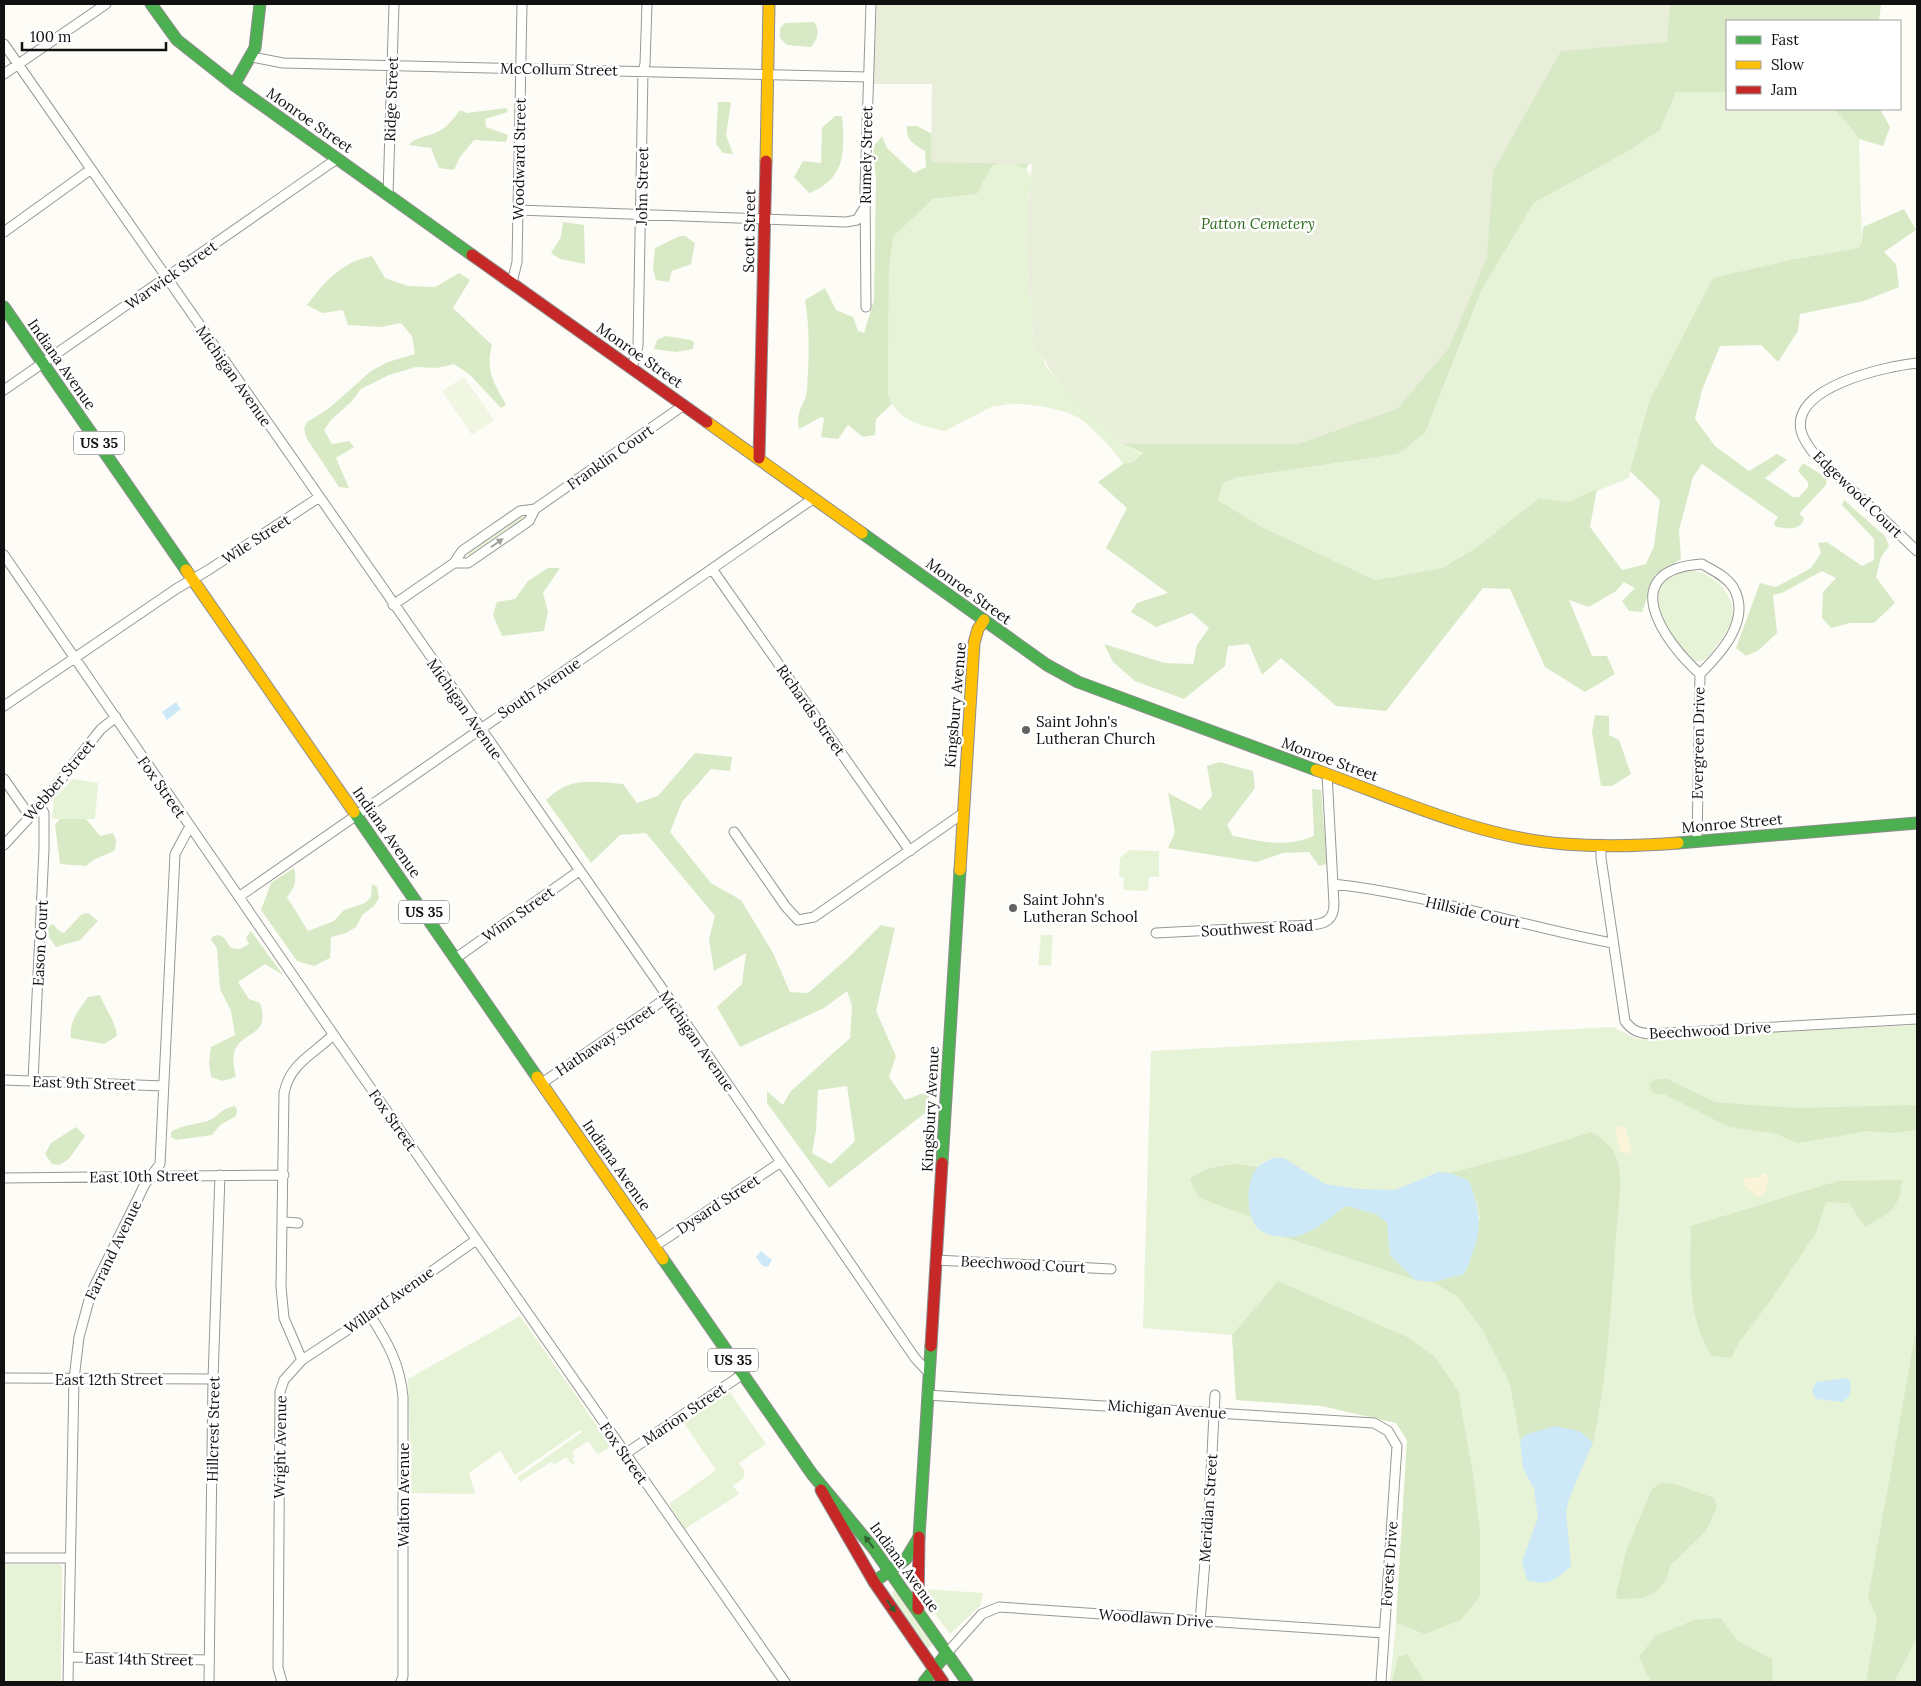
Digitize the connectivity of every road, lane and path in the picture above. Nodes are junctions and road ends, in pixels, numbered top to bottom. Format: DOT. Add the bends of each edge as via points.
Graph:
graph roads {
  1 [pos="106,4"];
  2 [pos="151,4"];
  3 [pos="260,4"];
  4 [pos="394,4"];
  5 [pos="522,4"];
  6 [pos="647,4"];
  7 [pos="769,4"];
  8 [pos="871,4"];
  9 [pos="4,44"];
  10 [pos="252,57"];
  11 [pos="18,64"];
  12 [pos="393,65"];
  13 [pos="521,68"];
  14 [pos="643,71"];
  15 [pos="4,74"];
  16 [pos="767,74"];
  17 [pos="868,77"];
  18 [pos="234,85"];
  19 [pos="338,158"];
  20 [pos="90,170"];
  21 [pos="388,194"];
  22 [pos="865,207"];
  23 [pos="518,210"];
  24 [pos="642,215"];
  25 [pos="765,218"];
  26 [pos="4,232"];
  27 [pos="167,278"];
  28 [pos="512,283"];
  29 [pos="4,307"];
  30 [pos="866,307"];
  31 [pos="43,363"];
  32 [pos="1917,363"];
  33 [pos="632,368"];
  34 [pos="4,390"];
  35 [pos="684,405"];
  36 [pos="758,458"];
  37 [pos="318,498"];
  38 [pos="814,498"];
  39 [pos="535,509"];
  40 [pos="1917,551"];
  41 [pos="4,556"];
  42 [pos="454,563"];
  43 [pos="712,569"];
  44 [pos="192,579"];
  45 [pos="392,605"];
  46 [pos="984,620"];
  47 [pos="76,658"];
  48 [pos="1700,674"];
  49 [pos="4,706"];
  50 [pos="116,718"];
  51 [pos="480,729"];
  52 [pos="1327,774"];
  53 [pos="4,779"];
  54 [pos="40,806"];
  55 [pos="962,814"];
  56 [pos="29,816"];
  57 [pos="357,816"];
  58 [pos="1917,823"];
  59 [pos="190,826"];
  60 [pos="734,832"];
  61 [pos="1697,842"];
  62 [pos="4,845"];
  63 [pos="1601,846"];
  64 [pos="910,851"];
  65 [pos="579,871"];
  66 [pos="1333,884"];
  67 [pos="240,896"];
  68 [pos="1156,933"];
  69 [pos="1612,942"];
  70 [pos="456,958"];
  71 [pos="668,997"];
  72 [pos="1917,1019"];
  73 [pos="333,1035"];
  74 [pos="4,1080"];
  75 [pos="33,1081"];
  76 [pos="542,1082"];
  77 [pos="164,1086"];
  78 [pos="781,1162"];
  79 [pos="284,1175"];
  80 [pos="220,1176"];
  81 [pos="150,1177"];
  82 [pos="4,1178"];
  83 [pos="284,1222"];
  84 [pos="298,1223"];
  85 [pos="476,1240"];
  86 [pos="655,1246"];
  87 [pos="936,1260"];
  88 [pos="1111,1269"];
  89 [pos="370,1315"];
  90 [pos="302,1360"];
  91 [pos="928,1372"];
  92 [pos="743,1374"];
  93 [pos="4,1378"];
  94 [pos="213,1378"];
  95 [pos="74,1379"];
  96 [pos="927,1395"];
  97 [pos="1215,1395"];
  98 [pos="1214,1412"];
  99 [pos="1396,1446"];
  100 [pos="625,1454"];
  101 [pos="812,1474"];
  102 [pos="919,1537"];
  103 [pos="4,1558"];
  104 [pos="70,1558"];
  105 [pos="891,1571"];
  106 [pos="874,1582"];
  107 [pos="918,1610"];
  108 [pos="1200,1622"];
  109 [pos="1384,1632"];
  110 [pos="947,1653"];
  111 [pos="69,1657"];
  112 [pos="209,1660"];
  113 [pos="934,1668"];
  114 [pos="68,1682"];
  115 [pos="209,1682"];
  116 [pos="282,1682"];
  117 [pos="401,1682"];
  118 [pos="785,1682"];
  119 [pos="924,1682"];
  120 [pos="943,1682"];
  121 [pos="967,1682"];
  122 [pos="1381,1682"];
  1 -- 11 [label="street"];
  2 -- 18 [label="main road, Monroe Street" via="178,40"];
  3 -- 10 [label="main road" via="258,37"];
  4 -- 12 [label="street, Ridge Street"];
  5 -- 13 [label="street, Woodward Street"];
  6 -- 14 [label="street, John Street"];
  7 -- 16 [label="main road, Scott Street"];
  8 -- 17 [label="street, Rumely Street"];
  9 -- 11 [label="street, Michigan Avenue"];
  10 -- 12 [label="street, McCollum Street" via="283,63"];
  10 -- 18 [label="main road"];
  11 -- 15 [label="street"];
  11 -- 20 [label="street, Michigan Avenue"];
  12 -- 13 [label="street, McCollum Street"];
  12 -- 21 [label="street, Ridge Street"];
  13 -- 14 [label="street, McCollum Street"];
  13 -- 23 [label="street, Woodward Street"];
  14 -- 16 [label="street, McCollum Street"];
  14 -- 24 [label="street, John Street"];
  16 -- 17 [label="street, McCollum Street"];
  16 -- 25 [label="main road, Scott Street"];
  17 -- 22 [label="street, Rumely Street"];
  18 -- 19 [label="main road, Monroe Street"];
  19 -- 21 [label="main road, Monroe Street"];
  19 -- 27 [label="street, Warwick Street"];
  20 -- 26 [label="street"];
  20 -- 27 [label="street, Michigan Avenue"];
  21 -- 28 [label="main road, Monroe Street"];
  22 -- 25 [label="street" via="857,220 846,222"];
  22 -- 30 [label="street, Rumely Street"];
  23 -- 24 [label="street"];
  23 -- 28 [label="street, Woodward Street" via="517,262"];
  24 -- 25 [label="street"];
  24 -- 33 [label="street, John Street" via="638,346"];
  25 -- 36 [label="main road, Scott Street"];
  27 -- 31 [label="street, Warwick Street"];
  27 -- 37 [label="street, Michigan Avenue"];
  28 -- 33 [label="main road, Monroe Street"];
  29 -- 31 [label="main road, Indiana Avenue / US 35"];
  31 -- 34 [label="street, Warwick Street"];
  31 -- 44 [label="main road, Indiana Avenue / US 35"];
  32 -- 40 [label="street, Edgewood Court" via="1861,374 1824,390 1810,403 1802,418 1802,432 1816,456"];
  33 -- 35 [label="main road, Monroe Street"];
  35 -- 36 [label="main road, Monroe Street"];
  35 -- 39 [label="street, Franklin Court"];
  36 -- 38 [label="main road, Monroe Street"];
  37 -- 44 [label="street, Wile Street"];
  37 -- 45 [label="street, Michigan Avenue"];
  38 -- 43 [label="street, South Avenue"];
  38 -- 46 [label="main road, Monroe Street"];
  39 -- 42 [label="street, Franklin Court" via="520,511 462,551"];
  42 -- 39 [label="street, Franklin Court, one-way" via="468,563 529,521"];
  41 -- 47 [label="street, Fox Street"];
  42 -- 45 [label="street, Franklin Court"];
  43 -- 51 [label="street, South Avenue"];
  43 -- 64 [label="street, Richards Street"];
  44 -- 47 [label="street"];
  44 -- 57 [label="main road, Indiana Avenue / US 35"];
  45 -- 51 [label="street, Michigan Avenue"];
  46 -- 52 [label="main road, Monroe Street" via="1047,665 1078,682"];
  46 -- 55 [label="main road, Kingsbury Avenue" via="974,643"];
  47 -- 49 [label="street"];
  47 -- 50 [label="street, Fox Street"];
  48 -- 48 [label="street, Evergreen Drive" via="1680,657 1658,624 1654,610 1653,590 1663,575 1682,565 1702,564 1720,574 1732,586 1740,607 1738,624 1712,663"];
  48 -- 61 [label="street, Evergreen Drive"];
  50 -- 54 [label="street, Webber Street" via="101,729"];
  50 -- 59 [label="street, Fox Street"];
  51 -- 57 [label="street, South Avenue"];
  51 -- 65 [label="street, Michigan Avenue"];
  52 -- 63 [label="main road, Monroe Street" via="1484,828 1563,844"];
  52 -- 66 [label="street, Southwest Road"];
  53 -- 56 [label="street"];
  54 -- 56 [label="street, Webber Street"];
  54 -- 75 [label="street, Eason Court" via="44,813 44,849"];
  55 -- 64 [label="street"];
  55 -- 87 [label="main road, Kingsbury Avenue"];
  56 -- 62 [label="street, Webber Street"];
  57 -- 67 [label="street, South Avenue"];
  57 -- 70 [label="main road, Indiana Avenue / US 35"];
  58 -- 61 [label="main road, Monroe Street"];
  59 -- 67 [label="street, Fox Street"];
  59 -- 77 [label="street, Farrand Avenue" via="175,854"];
  60 -- 64 [label="street" via="798,920 814,917"];
  61 -- 63 [label="main road, Monroe Street"];
  63 -- 69 [label="street, Beechwood Drive"];
  65 -- 70 [label="street, Winn Street"];
  65 -- 71 [label="street, Michigan Avenue"];
  66 -- 68 [label="street, Southwest Road" via="1332,915 1320,924"];
  66 -- 69 [label="street, Hillside Court" via="1480,912 1561,933"];
  67 -- 73 [label="street, Fox Street"];
  69 -- 72 [label="street, Beechwood Drive" via="1625,1021 1638,1033"];
  70 -- 76 [label="main road, Indiana Avenue / US 35"];
  71 -- 76 [label="street, Hathaway Street"];
  71 -- 78 [label="street, Michigan Avenue"];
  73 -- 79 [label="street" via="300,1061 286,1084"];
  73 -- 85 [label="street, Fox Street"];
  74 -- 75 [label="street, East 9th Street"];
  75 -- 77 [label="street, East 9th Street"];
  76 -- 86 [label="main road, Indiana Avenue / US 35"];
  77 -- 81 [label="street, Farrand Avenue" via="160,1164"];
  78 -- 86 [label="street, Dysard Street"];
  78 -- 91 [label="street, Michigan Avenue" via="915,1358"];
  79 -- 80 [label="street, East 10th Street"];
  79 -- 83 [label="street"];
  80 -- 81 [label="street, East 10th Street"];
  80 -- 94 [label="street, Hillcrest Street"];
  81 -- 82 [label="street, East 10th Street"];
  81 -- 95 [label="street, Farrand Avenue" via="91,1293 79,1337"];
  83 -- 84 [label="street"];
  83 -- 90 [label="street" via="284,1318"];
  85 -- 89 [label="street, Willard Avenue"];
  85 -- 100 [label="street, Fox Street"];
  86 -- 92 [label="main road, Indiana Avenue / US 35"];
  87 -- 88 [label="street, Beechwood Court"];
  87 -- 91 [label="main road, Kingsbury Avenue"];
  89 -- 90 [label="street, Willard Avenue"];
  89 -- 117 [label="street, Walton Avenue" via="390,1347 401,1374 403,1397"];
  90 -- 116 [label="street, Wright Avenue" via="284,1380 280,1392 278,1668"];
  91 -- 96 [label="main road, Kingsbury Avenue"];
  92 -- 100 [label="street, Marion Street"];
  92 -- 101 [label="main road, Indiana Avenue / US 35"];
  93 -- 95 [label="street, East 12th Street"];
  94 -- 95 [label="street, East 12th Street"];
  94 -- 112 [label="street, Hillcrest Street"];
  95 -- 104 [label="street, Farrand Avenue"];
  96 -- 98 [label="street, Michigan Avenue"];
  96 -- 102 [label="main road, Kingsbury Avenue"];
  97 -- 98 [label="street, Meridian Street"];
  98 -- 99 [label="street, Michigan Avenue" via="1374,1423 1388,1431"];
  98 -- 108 [label="street, Meridian Street"];
  99 -- 109 [label="street, Forest Drive"];
  100 -- 118 [label="street, Fox Street"];
  105 -- 101 [label="main road, Indiana Avenue / US 35, one-way" via="841,1505"];
  101 -- 106 [label="main road, Indiana Avenue / US 35"];
  102 -- 105 [label="main road, Kingsbury Avenue" via="913,1553"];
  102 -- 107 [label="main road"];
  103 -- 104 [label="street"];
  104 -- 111 [label="street, Farrand Avenue"];
  105 -- 106 [label="main road, Kingsbury Avenue"];
  105 -- 107 [label="main road, Indiana Avenue / US 35"];
  106 -- 113 [label="main road, Indiana Avenue / US 35, one-way"];
  107 -- 110 [label="main road, Indiana Avenue / US 35"];
  108 -- 109 [label="street, Woodlawn Drive"];
  108 -- 110 [label="street, Woodlawn Drive" via="999,1607 982,1614"];
  109 -- 122 [label="street, Forest Drive"];
  110 -- 113 [label="main road"];
  110 -- 121 [label="main road, Indiana Avenue / US 35"];
  111 -- 112 [label="street, East 14th Street"];
  111 -- 114 [label="street, Farrand Avenue"];
  112 -- 115 [label="street, Hillcrest Street"];
  113 -- 119 [label="main road"];
  113 -- 120 [label="main road, Indiana Avenue / US 35"];
}
